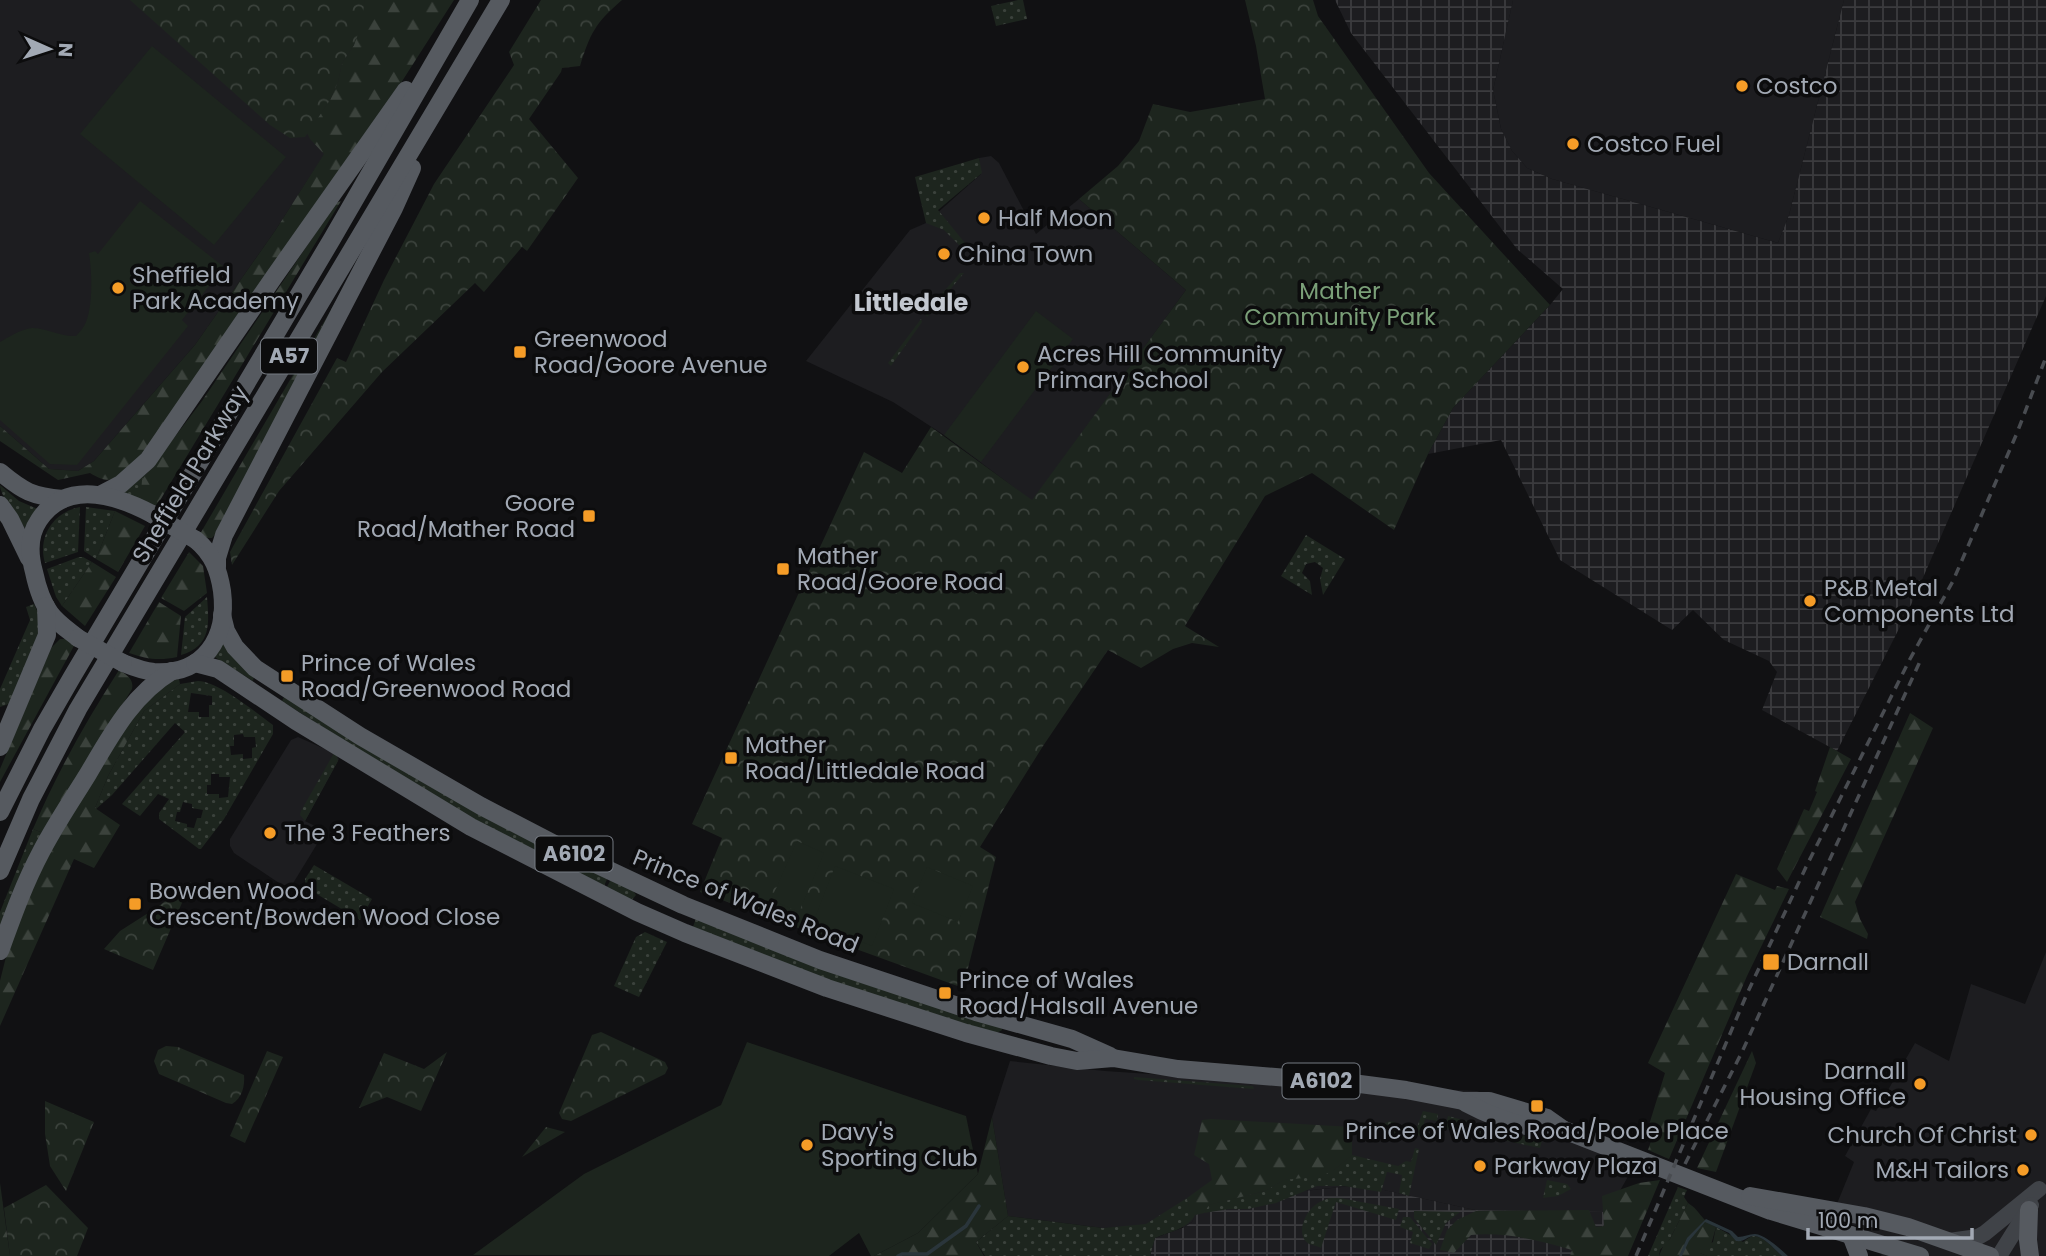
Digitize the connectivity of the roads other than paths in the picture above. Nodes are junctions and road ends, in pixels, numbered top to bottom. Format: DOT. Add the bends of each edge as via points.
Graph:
graph roads {
  1 [pos="501,0"];
  2 [pos="467,5"];
  3 [pos="456,73"];
  4 [pos="0,472"];
  5 [pos="100,495"];
  6 [pos="63,499"];
  7 [pos="0,505"];
  8 [pos="32,564"];
  9 [pos="217,567"];
  10 [pos="46,606"];
  11 [pos="222,615"];
  12 [pos="195,663"];
  13 [pos="172,671"];
  14 [pos="0,747"];
  15 [pos="0,812"];
  16 [pos="0,871"];
  17 [pos="0,951"];
  18 [pos="1113,1058"];
  19 [pos="2043,1185"];
  20 [pos="1728,1194"];
  21 [pos="2029,1210"];
  22 [pos="1908,1227"];
  23 [pos="1851,1235"];
  24 [pos="1949,1241"];
  25 [pos="1878,1250"];
  26 [pos="1859,1256"];
  27 [pos="1920,1256"];
  28 [pos="1929,1256"];
  29 [pos="1990,1256"];
  30 [pos="1999,1256"];
  31 [pos="2030,1256"];
  1 -- 3 [label="highway, Sheffield Parkway / A57"];
  2 -- 5 [label="highway" via="148,460"];
  2 -- 15 [label="highway, Sheffield Parkway / A57" via="72,677"];
  3 -- 9 [label="highway" via="394,208 224,535"];
  3 -- 16 [label="highway, Sheffield Parkway / A57" via="78,709"];
  4 -- 6 [label="highway, A6102" via="32,495"];
  5 -- 6 [label="highway, A6102"];
  5 -- 9 [label="highway, A6102, bridge" via="127,502 196,540"];
  6 -- 8 [label="highway, A6102" via="36,524 30,544"];
  7 -- 8 [label="highway, A6102"];
  8 -- 10 [label="highway, A6102"];
  9 -- 11 [label="highway, A6102"];
  10 -- 13 [label="highway, A6102, bridge" via="78,638 123,663 144,671"];
  10 -- 14 [label="highway" via="47,635"];
  11 -- 12 [label="highway, A6102" via="211,650"];
  11 -- 18 [label="highway, Prince of Wales Road / A6102" via="235,647 255,668 481,806 606,870 820,960 1072,1039"];
  12 -- 13 [label="highway, A6102"];
  12 -- 18 [label="highway, Prince of Wales Road / A6102" via="218,669 471,827 685,933 827,988 966,1033 1051,1056"];
  13 -- 17 [label="highway" via="131,705 100,754 41,851"];
  18 -- 20 [label="highway, Prince of Wales Road / A6102" via="1187,1070 1360,1084 1489,1101 1547,1118 1564,1130"];
  19 -- 21 [label="main road"];
  19 -- 24 [label="main road" via="1985,1233"];
  20 -- 22 [label="highway, Prince of Wales Road / A6102" via="1759,1196"];
  20 -- 23 [label="highway, Prince of Wales Road / A6102"];
  21 -- 30 [label="main road"];
  21 -- 31 [label="highway"];
  22 -- 24 [label="highway, A6102"];
  22 -- 25 [label="highway" via="1887,1236"];
  22 -- 28 [label="highway" via="1924,1241"];
  23 -- 25 [label="highway, Prince of Wales Road / A6102"];
  23 -- 26 [label="highway"];
  24 -- 29 [label="highway, A6102"];
  25 -- 27 [label="highway, A6102"];
}
